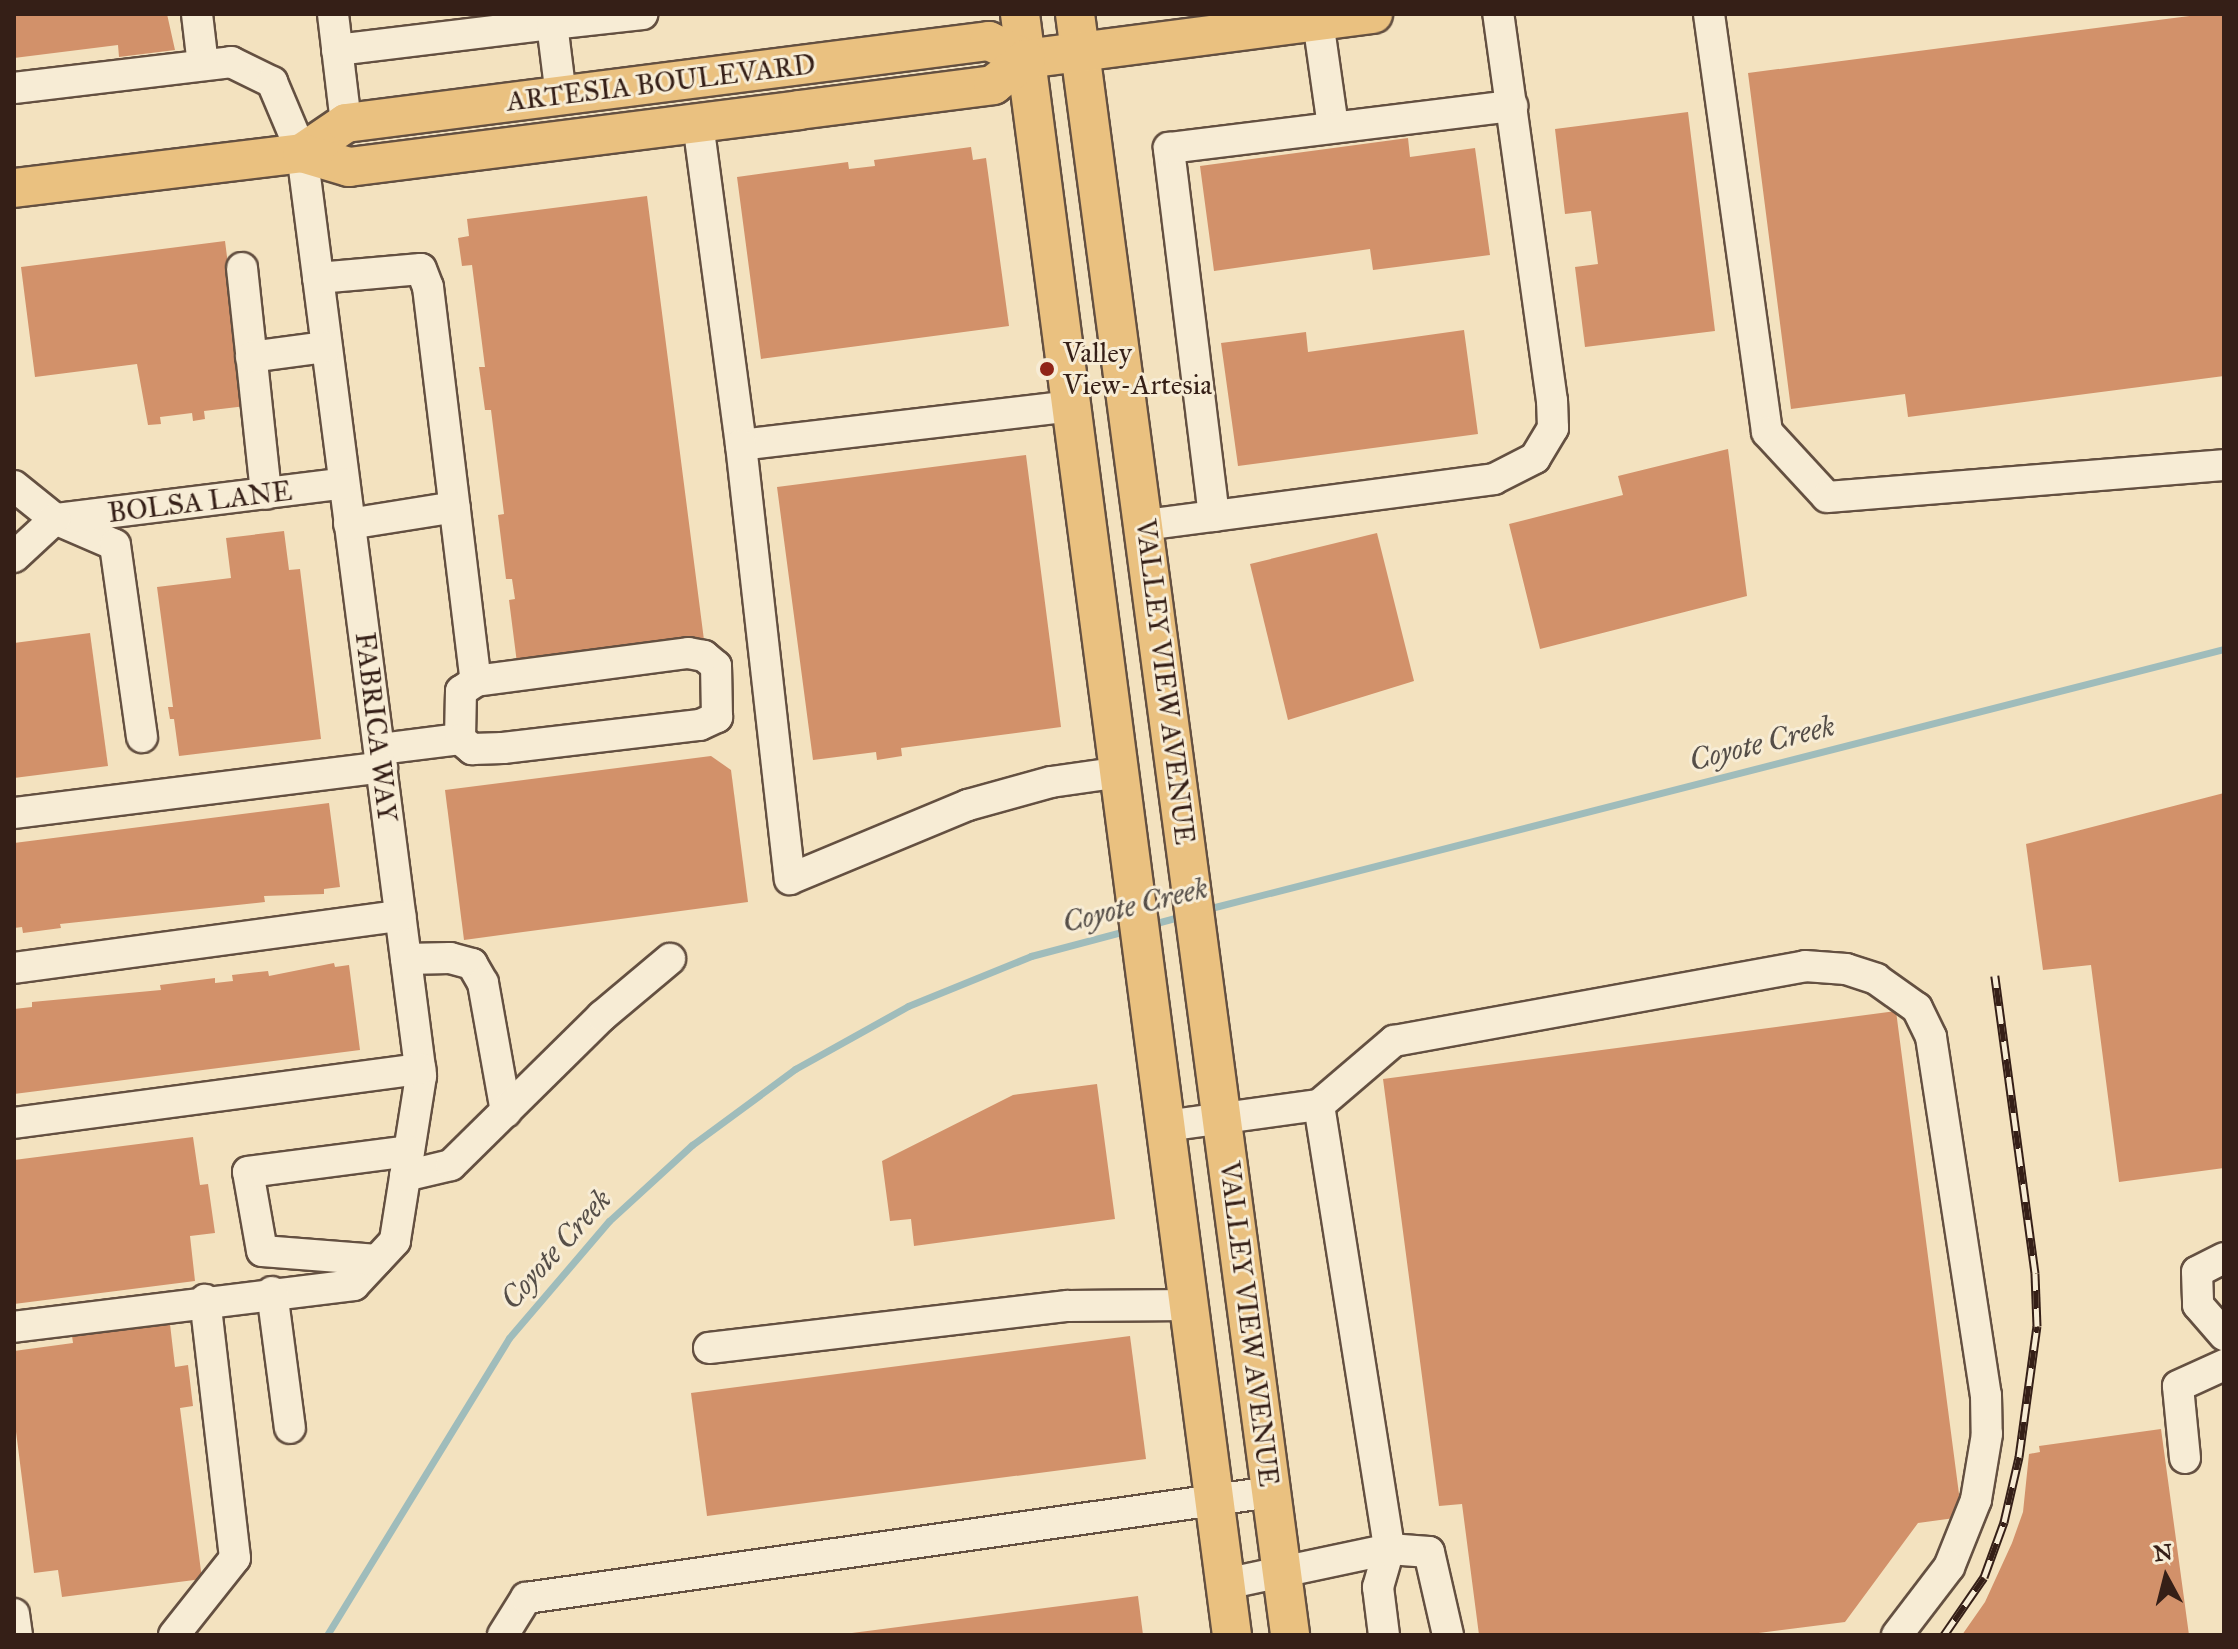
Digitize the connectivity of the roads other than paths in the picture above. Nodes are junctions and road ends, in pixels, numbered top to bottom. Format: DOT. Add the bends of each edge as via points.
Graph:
graph roads {
  1 [pos="197,14"];
  2 [pos="333,14"];
  3 [pos="642,14"];
  4 [pos="1020,14"];
  5 [pos="1075,14"];
  6 [pos="1373,14"];
  7 [pos="1498,14"];
  8 [pos="1709,14"];
  9 [pos="1318,21"];
  10 [pos="552,24"];
  11 [pos="1171,27"];
  12 [pos="337,50"];
  13 [pos="1081,52"];
  14 [pos="1026,59"];
  15 [pos="203,65"];
  16 [pos="14,88"];
  17 [pos="561,96"];
  18 [pos="1512,106"];
  19 [pos="346,123"];
  20 [pos="698,123"];
  21 [pos="1333,127"];
  22 [pos="302,153"];
  23 [pos="14,188"];
  24 [pos="242,268"];
  25 [pos="318,278"];
  26 [pos="326,347"];
  27 [pos="251,357"];
  28 [pos="1072,406"];
  29 [pos="741,445"];
  30 [pos="2224,465"];
  31 [pos="344,483"];
  32 [pos="14,486"];
  33 [pos="266,494"];
  34 [pos="455,507"];
  35 [pos="1214,516"];
  36 [pos="55,519"];
  37 [pos="349,524"];
  38 [pos="1145,525"];
  39 [pos="14,557"];
  40 [pos="476,681"];
  41 [pos="142,737"];
  42 [pos="460,739"];
  43 [pos="381,758"];
  44 [pos="1121,772"];
  45 [pos="14,813"];
  46 [pos="401,916"];
  47 [pos="406,959"];
  48 [pos="670,959"];
  49 [pos="14,968"];
  50 [pos="420,1069"];
  51 [pos="1319,1105"];
  52 [pos="506,1112"];
  53 [pos="1222,1118"];
  54 [pos="14,1123"];
  55 [pos="1165,1126"];
  56 [pos="407,1163"];
  57 [pos="2224,1258"];
  58 [pos="377,1260"];
  59 [pos="272,1292"];
  60 [pos="205,1300"];
  61 [pos="1189,1305"];
  62 [pos="14,1327"];
  63 [pos="2224,1335"];
  64 [pos="709,1348"];
  65 [pos="2224,1365"];
  66 [pos="290,1428"];
  67 [pos="2185,1458"];
  68 [pos="1271,1492"];
  69 [pos="1214,1501"];
  70 [pos="1389,1549"];
  71 [pos="1282,1574"];
  72 [pos="1225,1584"];
  73 [pos="14,1614"];
  74 [pos="17,1635"];
  75 [pos="174,1635"];
  76 [pos="503,1635"];
  77 [pos="1232,1635"];
  78 [pos="1290,1635"];
  79 [pos="1384,1635"];
  80 [pos="1448,1635"];
  81 [pos="1897,1635"];
  1 -- 15 [label="street"];
  2 -- 12 [label="street"];
  3 -- 10 [label="street"];
  4 -- 14 [label="main road, VALLEY VIEW AVENUE"];
  5 -- 13 [label="main road, VALLEY VIEW AVENUE"];
  6 -- 9 [label="main road"];
  7 -- 18 [label="street"];
  8 -- 30 [label="street" via="1767,432 1827,497"];
  9 -- 11 [label="main road"];
  9 -- 21 [label="street"];
  10 -- 12 [label="street"];
  10 -- 17 [label="street"];
  11 -- 13 [label="main road"];
  12 -- 19 [label="street"];
  13 -- 14 [label="main road"];
  13 -- 38 [label="main road, VALLEY VIEW AVENUE"];
  14 -- 17 [label="main road, ARTESIA BOULEVARD" via="989,41"];
  14 -- 20 [label="main road, ARTESIA BOULEVARD" via="993,85"];
  14 -- 28 [label="main road, VALLEY VIEW AVENUE"];
  15 -- 16 [label="street, FABRICA WAY"];
  15 -- 22 [label="street, FABRICA WAY" via="231,62 272,82"];
  17 -- 19 [label="main road, ARTESIA BOULEVARD"];
  18 -- 21 [label="street"];
  18 -- 35 [label="street" via="1552,401 1553,428 1535,458 1494,479"];
  19 -- 22 [label="main road, ARTESIA BOULEVARD"];
  20 -- 22 [label="main road, ARTESIA BOULEVARD" via="349,167"];
  20 -- 29 [label="street"];
  21 -- 35 [label="street" via="1169,148"];
  22 -- 23 [label="main road, ARTESIA BOULEVARD"];
  22 -- 25 [label="street, FABRICA WAY"];
  24 -- 27 [label="street"];
  25 -- 26 [label="street, FABRICA WAY"];
  25 -- 34 [label="street" via="421,269 428,287"];
  26 -- 27 [label="street"];
  26 -- 31 [label="street, FABRICA WAY"];
  27 -- 33 [label="street"];
  28 -- 29 [label="street"];
  28 -- 44 [label="main road, VALLEY VIEW AVENUE"];
  29 -- 44 [label="street" via="790,879 968,805 1051,782"];
  31 -- 33 [label="street, BOLSA LANE"];
  31 -- 37 [label="street, FABRICA WAY"];
  32 -- 36 [label="street"];
  33 -- 36 [label="street, BOLSA LANE"];
  34 -- 37 [label="street"];
  34 -- 40 [label="street"];
  35 -- 38 [label="street"];
  36 -- 39 [label="street"];
  36 -- 41 [label="street" via="115,545"];
  37 -- 43 [label="street, FABRICA WAY"];
  38 -- 53 [label="main road, VALLEY VIEW AVENUE"];
  40 -- 42 [label="street" via="461,691"];
  40 -- 42 [label="street" via="696,655 716,666 717,717 700,725 503,748 472,749"];
  42 -- 43 [label="street"];
  43 -- 45 [label="street"];
  43 -- 46 [label="street, FABRICA WAY"];
  44 -- 55 [label="main road, VALLEY VIEW AVENUE"];
  46 -- 47 [label="street, FABRICA WAY"];
  46 -- 49 [label="street"];
  47 -- 50 [label="street, FABRICA WAY"];
  47 -- 52 [label="street" via="450,958 472,964 483,983"];
  48 -- 52 [label="street" via="602,1016"];
  50 -- 54 [label="street"];
  50 -- 56 [label="street, FABRICA WAY"];
  51 -- 53 [label="street"];
  51 -- 70 [label="street"];
  51 -- 81 [label="street" via="1394,1041 1805,966 1846,969 1876,979 1917,1008 1931,1037 1986,1395 1987,1434 1976,1500 1949,1567"];
  52 -- 56 [label="street" via="451,1165"];
  53 -- 55 [label="street"];
  53 -- 68 [label="main road, VALLEY VIEW AVENUE"];
  55 -- 61 [label="main road, VALLEY VIEW AVENUE"];
  56 -- 58 [label="street, FABRICA WAY" via="395,1241"];
  56 -- 58 [label="street" via="248,1172 262,1251"];
  57 -- 63 [label="street" via="2197,1272 2198,1305"];
  58 -- 59 [label="street, FABRICA WAY" via="354,1285"];
  59 -- 60 [label="street"];
  59 -- 66 [label="street"];
  60 -- 62 [label="street"];
  60 -- 75 [label="street" via="235,1558"];
  61 -- 64 [label="street" via="1068,1306"];
  61 -- 69 [label="main road, VALLEY VIEW AVENUE"];
  65 -- 67 [label="street" via="2178,1386"];
  68 -- 69 [label="street"];
  68 -- 71 [label="main road, VALLEY VIEW AVENUE"];
  69 -- 72 [label="main road, VALLEY VIEW AVENUE"];
  69 -- 76 [label="street" via="526,1598"];
  70 -- 71 [label="street"];
  70 -- 79 [label="street" via="1378,1587"];
  70 -- 80 [label="street" via="1429,1552"];
  71 -- 72 [label="street"];
  71 -- 78 [label="main road, VALLEY VIEW AVENUE"];
  72 -- 77 [label="main road, VALLEY VIEW AVENUE"];
  73 -- 74 [label="street"];
}
